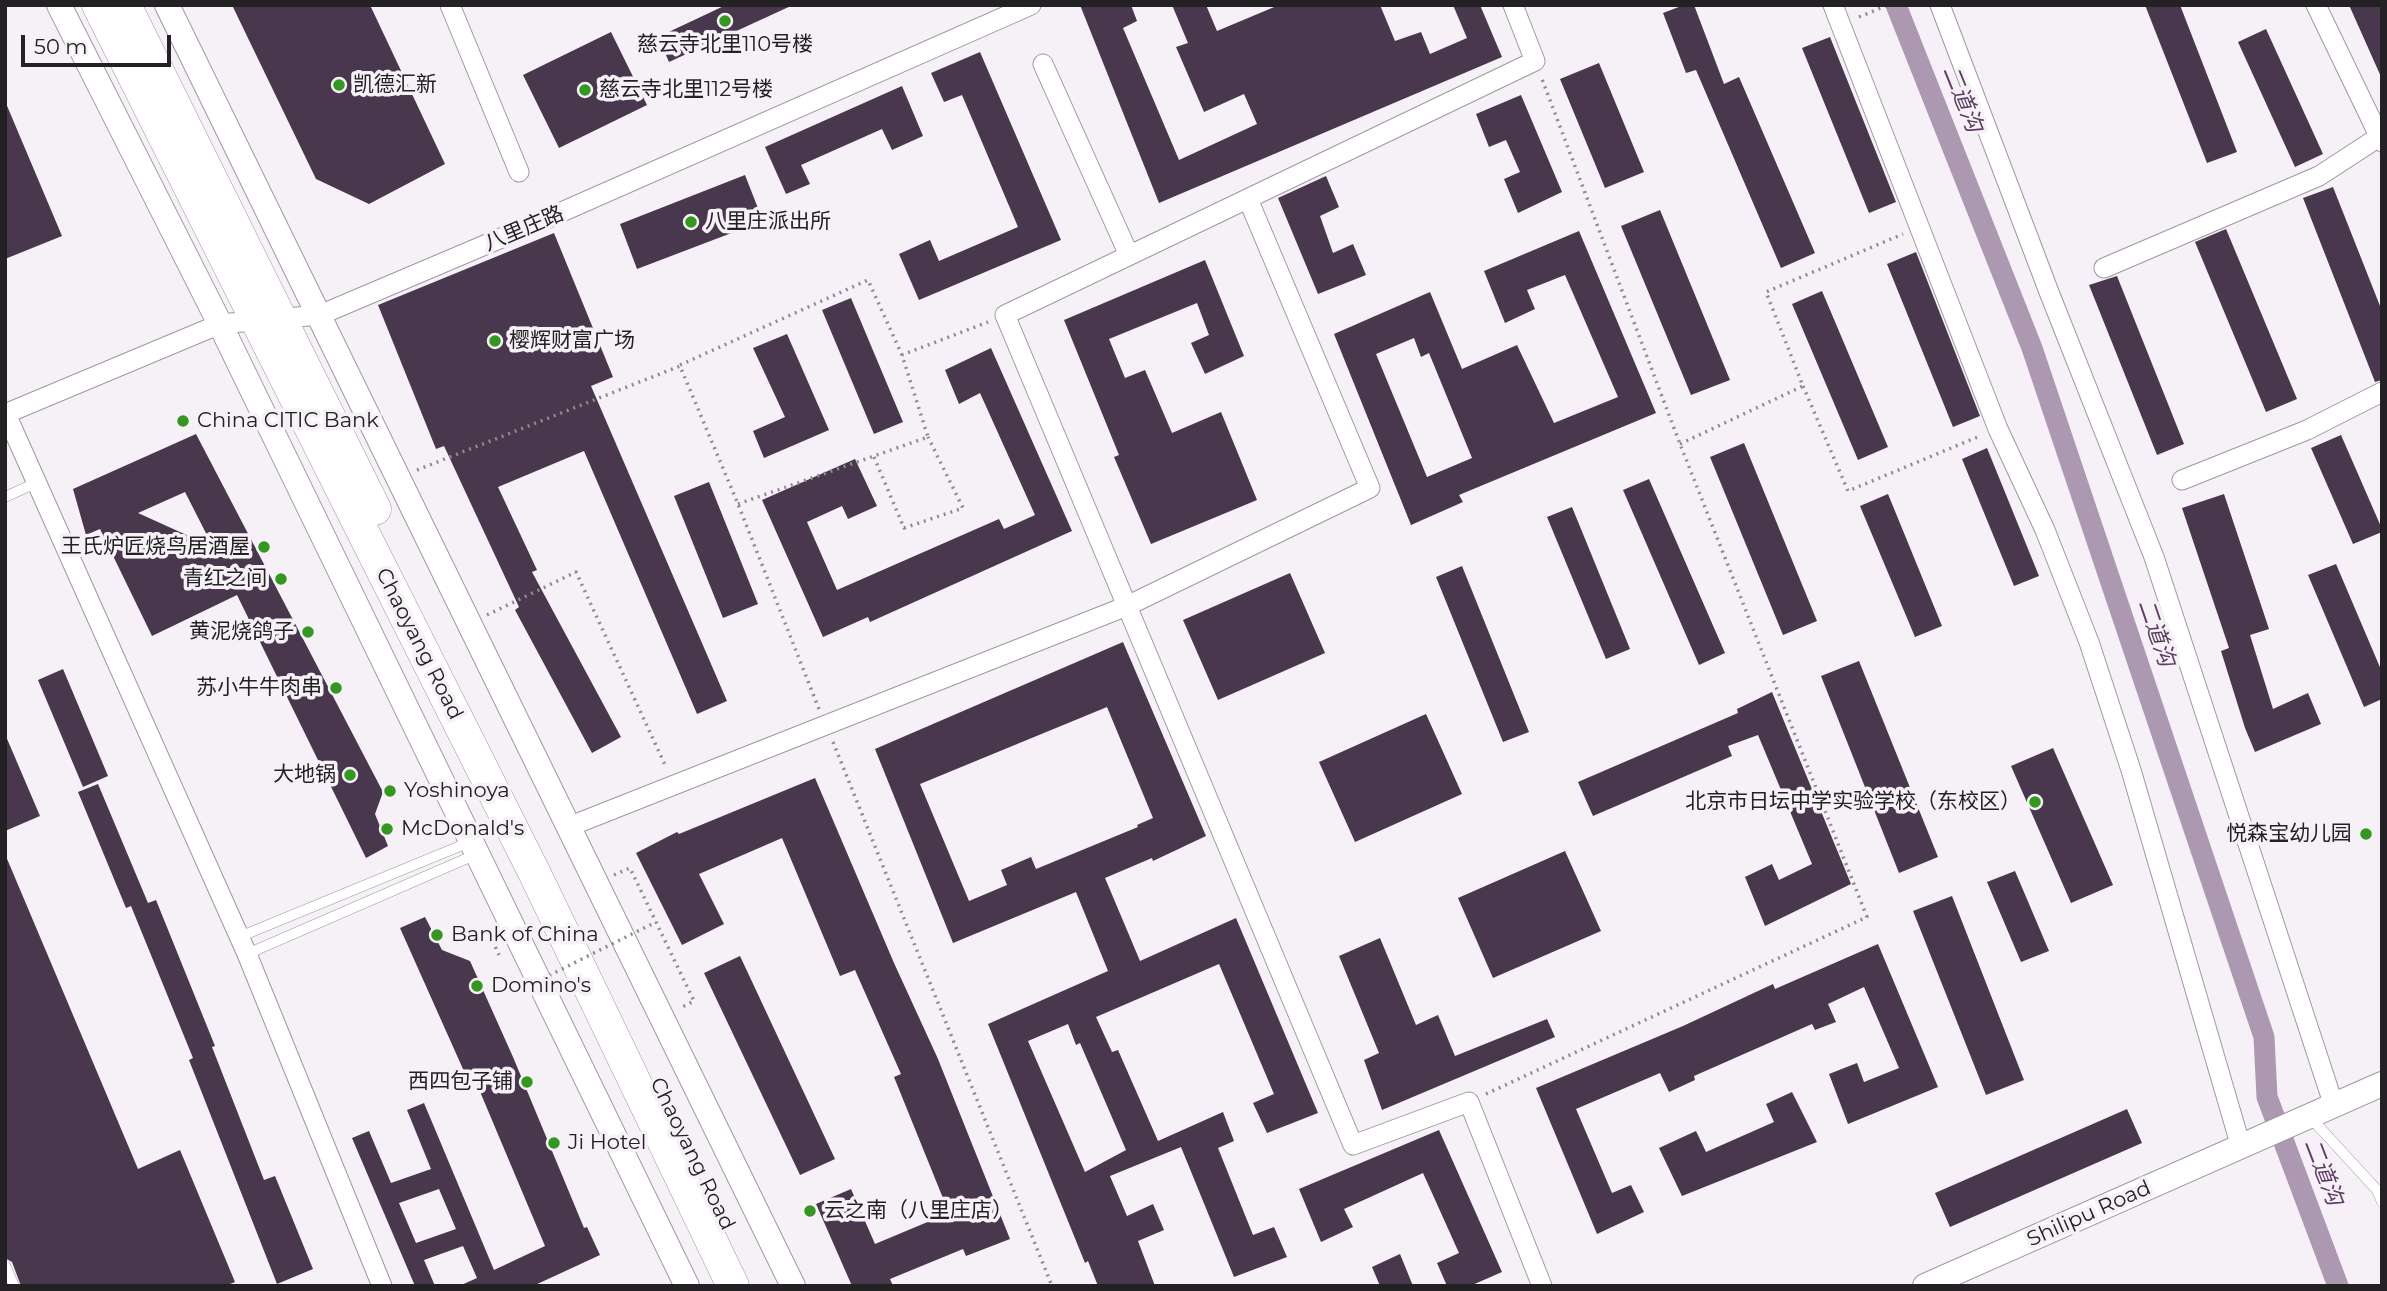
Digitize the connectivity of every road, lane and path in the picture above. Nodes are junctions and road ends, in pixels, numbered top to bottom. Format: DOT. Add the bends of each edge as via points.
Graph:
graph roads {
  1 [pos="59,5"];
  2 [pos="98,5"];
  3 [pos="125,5"];
  4 [pos="167,5"];
  5 [pos="450,5"];
  6 [pos="1031,5"];
  7 [pos="1514,5"];
  8 [pos="1833,5"];
  9 [pos="1888,5"];
  10 [pos="1940,5"];
  11 [pos="2315,5"];
  12 [pos="1840,25"];
  13 [pos="1535,61"];
  14 [pos="1043,64"];
  15 [pos="2381,138"];
  16 [pos="519,172"];
  17 [pos="1248,199"];
  18 [pos="1919,227"];
  19 [pos="1129,255"];
  20 [pos="2104,268"];
  21 [pos="1004,315"];
  22 [pos="320,316"];
  23 [pos="268,320"];
  24 [pos="220,324"];
  25 [pos="902,355"];
  26 [pos="680,366"];
  27 [pos="1802,387"];
  28 [pos="2382,393"];
  29 [pos="6,414"];
  30 [pos="1998,429"];
  31 [pos="928,437"];
  32 [pos="1680,444"];
  33 [pos="873,456"];
  34 [pos="398,477"];
  35 [pos="2182,480"];
  36 [pos="38,482"];
  37 [pos="5,497"];
  38 [pos="738,503"];
  39 [pos="1127,606"];
  40 [pos="469,624"];
  41 [pos="826,726"];
  42 [pos="675,785"];
  43 [pos="568,827"];
  44 [pos="474,848"];
  45 [pos="630,868"];
  46 [pos="656,922"];
  47 [pos="243,945"];
  48 [pos="518,991"];
  49 [pos="694,1001"];
  50 [pos="2382,1084"];
  51 [pos="1469,1102"];
  52 [pos="2334,1106"];
  53 [pos="2300,1121"];
  54 [pos="2247,1144"];
  55 [pos="2382,1202"];
  56 [pos="5,1265"];
  57 [pos="14,1286"];
  58 [pos="382,1286"];
  59 [pos="687,1286"];
  60 [pos="733,1286"];
  61 [pos="756,1286"];
  62 [pos="793,1286"];
  63 [pos="1052,1286"];
  64 [pos="1542,1286"];
  65 [pos="1924,1286"];
  1 -- 24 [label="street, Chaoyang Road"];
  2 -- 23 [label="highway, Chaoyang Road"];
  3 -- 23 [label="highway, Chaoyang Road"];
  4 -- 22 [label="street, Chaoyang Road"];
  5 -- 16 [label="street"];
  6 -- 22 [label="street, 八里庄路"];
  7 -- 13 [label="street"];
  8 -- 12 [label="street"];
  9 -- 12 [label="path"];
  10 -- 52 [label="street" via="2154,557"];
  11 -- 15 [label="street"];
  12 -- 18 [label="street"];
  13 -- 17 [label="street"];
  13 -- 32 [label="path"];
  14 -- 19 [label="street"];
  15 -- 20 [label="street" via="2319,176"];
  17 -- 19 [label="street"];
  17 -- 39 [label="street" via="1370,488"];
  18 -- 27 [label="path" via="1766,292"];
  18 -- 30 [label="street"];
  19 -- 21 [label="street"];
  21 -- 25 [label="path"];
  21 -- 39 [label="street"];
  22 -- 23 [label="street, 八里庄路"];
  22 -- 34 [label="street, Chaoyang Road"];
  23 -- 24 [label="street, 八里庄路"];
  23 -- 60 [label="highway, Chaoyang Road"];
  23 -- 61 [label="highway, Chaoyang Road"];
  24 -- 29 [label="street, 八里庄路"];
  24 -- 44 [label="street, Chaoyang Road"];
  25 -- 26 [label="path" via="868,280"];
  25 -- 31 [label="path"];
  26 -- 34 [label="path"];
  26 -- 38 [label="path"];
  27 -- 30 [label="path" via="1848,491"];
  27 -- 32 [label="path"];
  28 -- 35 [label="street" via="2307,430"];
  29 -- 36 [label="street"];
  30 -- 54 [label="street" via="2045,530 2089,642"];
  31 -- 33 [label="path"];
  31 -- 33 [label="path" via="963,508 904,528"];
  32 -- 51 [label="path" via="1867,917"];
  33 -- 38 [label="path"];
  34 -- 40 [label="street, Chaoyang Road"];
  36 -- 37 [label="lane"];
  36 -- 47 [label="street"];
  38 -- 41 [label="path"];
  39 -- 41 [label="street"];
  39 -- 51 [label="street" via="1353,1145"];
  40 -- 42 [label="path" via="576,572"];
  40 -- 43 [label="street, Chaoyang Road"];
  41 -- 42 [label="street"];
  41 -- 63 [label="path"];
  42 -- 43 [label="street"];
  43 -- 62 [label="street, Chaoyang Road"];
  44 -- 47 [label="lane"];
  44 -- 47 [label="lane"];
  44 -- 59 [label="street, Chaoyang Road"];
  45 -- 46 [label="path"];
  46 -- 48 [label="path, bridge"];
  46 -- 49 [label="path"];
  47 -- 58 [label="street"];
  50 -- 52 [label="street"];
  51 -- 64 [label="street"];
  52 -- 53 [label="street"];
  53 -- 54 [label="street, Shilipu Road"];
  53 -- 55 [label="lane" via="2377,1190"];
  54 -- 65 [label="street, Shilipu Road"];
  56 -- 57 [label="lane"];
}
